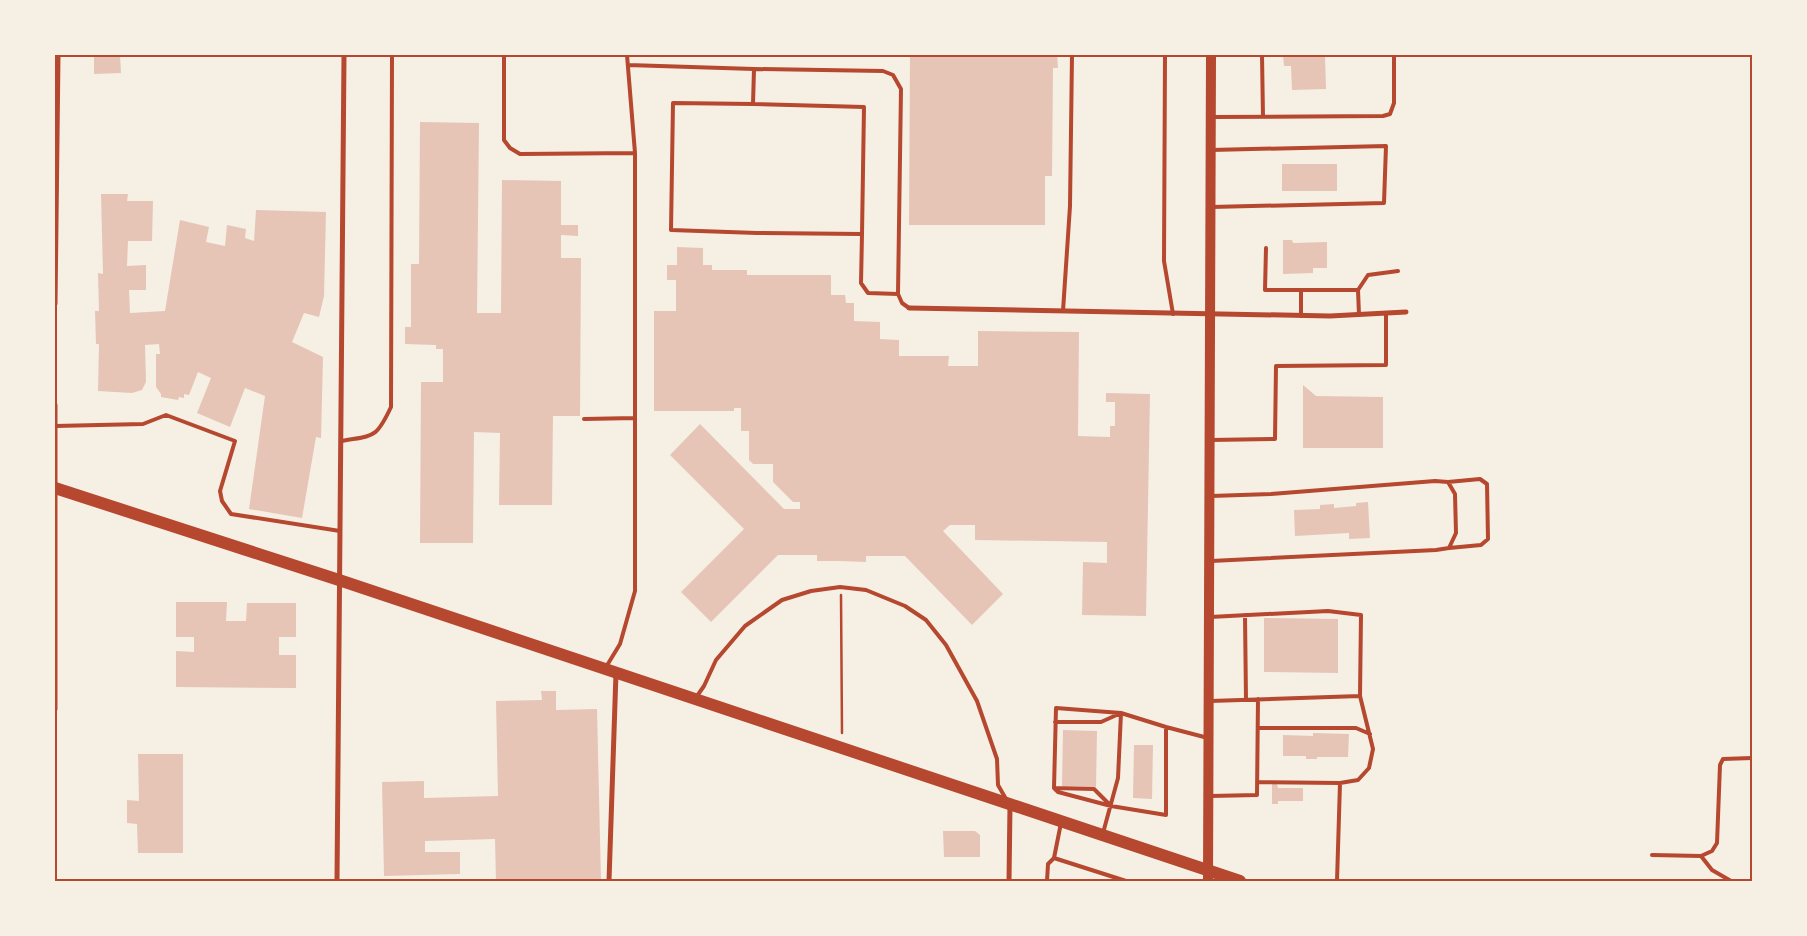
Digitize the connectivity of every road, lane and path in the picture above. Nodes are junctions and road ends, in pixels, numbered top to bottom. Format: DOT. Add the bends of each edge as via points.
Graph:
graph roads {
  1 [pos="58,55"];
  2 [pos="344,55"];
  3 [pos="392,55"];
  4 [pos="504,55"];
  5 [pos="628,55"];
  6 [pos="1072,55"];
  7 [pos="1165,55"];
  8 [pos="1211,55"];
  9 [pos="1262,55"];
  10 [pos="1394,55"];
  11 [pos="628,65"];
  12 [pos="754,69"];
  13 [pos="753,104"];
  14 [pos="1211,117"];
  15 [pos="1263,117"];
  16 [pos="1211,150"];
  17 [pos="635,153"];
  18 [pos="56,180"];
  19 [pos="1211,207"];
  20 [pos="862,234"];
  21 [pos="1266,248"];
  22 [pos="1398,272"];
  23 [pos="1302,290"];
  24 [pos="1358,290"];
  25 [pos="898,294"];
  26 [pos="55,304"];
  27 [pos="909,308"];
  28 [pos="1063,311"];
  29 [pos="1406,312"];
  30 [pos="1386,313"];
  31 [pos="1173,314"];
  32 [pos="1359,314"];
  33 [pos="1211,315"];
  34 [pos="1301,316"];
  35 [pos="55,405"];
  36 [pos="635,418"];
  37 [pos="584,419"];
  38 [pos="55,426"];
  39 [pos="1210,440"];
  40 [pos="342,441"];
  41 [pos="1448,482"];
  42 [pos="56,488"];
  43 [pos="1210,496"];
  44 [pos="340,531"];
  45 [pos="1449,548"];
  46 [pos="1209,561"];
  47 [pos="339,580"];
  48 [pos="840,588"];
  49 [pos="1245,615"];
  50 [pos="1208,617"];
  51 [pos="611,671"];
  52 [pos="1360,696"];
  53 [pos="695,700"];
  54 [pos="1246,700"];
  55 [pos="1258,700"];
  56 [pos="1208,701"];
  57 [pos="55,709"];
  58 [pos="1121,713"];
  59 [pos="1055,722"];
  60 [pos="1166,727"];
  61 [pos="1258,728"];
  62 [pos="842,734"];
  63 [pos="1370,734"];
  64 [pos="1208,738"];
  65 [pos="1752,758"];
  66 [pos="1257,782"];
  67 [pos="1340,783"];
  68 [pos="1054,788"];
  69 [pos="1208,796"];
  70 [pos="1010,805"];
  71 [pos="1111,806"];
  72 [pos="1062,822"];
  73 [pos="1103,835"];
  74 [pos="1652,855"];
  75 [pos="1701,856"];
  76 [pos="1054,858"];
  77 [pos="1208,875"];
  78 [pos="337,881"];
  79 [pos="609,881"];
  80 [pos="1010,881"];
  81 [pos="1047,881"];
  82 [pos="1126,881"];
  83 [pos="1240,881"];
  84 [pos="1336,881"];
  85 [pos="1731,881"];
  1 -- 18 [label="street"];
  2 -- 40 [label="street"];
  3 -- 40 [label="lane" via="391,407 382,427 371,436"];
  4 -- 17 [label="lane" via="504,140 510,148 520,154"];
  5 -- 11 [label="lane"];
  6 -- 28 [label="lane" via="1070,206"];
  7 -- 31 [label="lane" via="1164,261"];
  8 -- 14 [label="main road"];
  9 -- 15 [label="lane"];
  10 -- 15 [label="lane" via="1394,103 1390,114"];
  11 -- 12 [label="lane"];
  11 -- 17 [label="lane"];
  12 -- 13 [label="lane"];
  12 -- 25 [label="lane" via="882,71 893,75 901,89"];
  13 -- 20 [label="lane" via="864,107"];
  13 -- 20 [label="lane" via="672,103 671,230"];
  14 -- 15 [label="lane"];
  14 -- 16 [label="main road"];
  16 -- 19 [label="main road"];
  16 -- 19 [label="lane" via="1386,146 1384,203"];
  17 -- 36 [label="lane"];
  18 -- 26 [label="street"];
  19 -- 33 [label="main road"];
  20 -- 25 [label="lane" via="860,283 868,293"];
  21 -- 23 [label="lane" via="1265,290"];
  22 -- 24 [label="lane" via="1368,275"];
  23 -- 24 [label="lane"];
  23 -- 34 [label="lane"];
  24 -- 32 [label="lane"];
  25 -- 27 [label="lane"];
  27 -- 28 [label="street"];
  28 -- 31 [label="street"];
  29 -- 30 [label="street"];
  30 -- 32 [label="street"];
  30 -- 39 [label="lane" via="1386,365 1276,366 1276,439"];
  31 -- 33 [label="street"];
  32 -- 34 [label="street"];
  33 -- 34 [label="street"];
  33 -- 39 [label="main road"];
  35 -- 38 [label="street"];
  36 -- 37 [label="lane"];
  36 -- 51 [label="lane" via="635,591"];
  38 -- 42 [label="street"];
  38 -- 44 [label="lane" via="143,424 166,415 235,440 220,491 222,501 231,514"];
  39 -- 43 [label="main road"];
  40 -- 44 [label="street"];
  41 -- 43 [label="lane"];
  41 -- 45 [label="lane" via="1455,494 1456,533"];
  41 -- 45 [label="lane" via="1480,479 1487,484 1488,539 1481,545"];
  42 -- 47 [label="main road"];
  42 -- 57 [label="street"];
  43 -- 46 [label="main road"];
  44 -- 47 [label="street"];
  45 -- 46 [label="lane"];
  46 -- 50 [label="main road"];
  47 -- 51 [label="main road"];
  47 -- 78 [label="street"];
  48 -- 53 [label="lane" via="811,591 782,600 745,626 716,660"];
  48 -- 62 [label="path"];
  48 -- 70 [label="lane" via="866,590 905,606 926,620 946,646 977,701 997,759 998,785"];
  49 -- 50 [label="lane"];
  49 -- 52 [label="lane" via="1328,611 1362,615"];
  49 -- 54 [label="lane"];
  50 -- 56 [label="main road"];
  51 -- 53 [label="main road"];
  51 -- 79 [label="street"];
  52 -- 55 [label="lane"];
  52 -- 63 [label="lane"];
  53 -- 70 [label="main road"];
  54 -- 55 [label="lane"];
  54 -- 56 [label="lane"];
  55 -- 61 [label="lane"];
  56 -- 64 [label="main road"];
  58 -- 59 [label="lane" via="1101,722"];
  58 -- 59 [label="lane" via="1056,708"];
  58 -- 60 [label="lane"];
  58 -- 71 [label="lane" via="1118,778"];
  59 -- 68 [label="lane"];
  60 -- 64 [label="lane"];
  60 -- 71 [label="lane" via="1166,814"];
  61 -- 63 [label="lane" via="1356,728"];
  61 -- 66 [label="lane"];
  63 -- 67 [label="lane" via="1373,749 1369,768 1358,780"];
  64 -- 69 [label="main road"];
  65 -- 75 [label="lane" via="1723,759 1720,765 1717,843 1712,851"];
  66 -- 67 [label="lane"];
  66 -- 69 [label="lane" via="1257,795"];
  67 -- 84 [label="lane"];
  68 -- 71 [label="lane" via="1058,792"];
  68 -- 71 [label="lane" via="1094,789"];
  69 -- 77 [label="main road"];
  70 -- 72 [label="main road"];
  70 -- 80 [label="street"];
  71 -- 73 [label="lane"];
  72 -- 73 [label="main road"];
  72 -- 76 [label="lane"];
  73 -- 77 [label="main road"];
  74 -- 75 [label="lane"];
  75 -- 85 [label="lane" via="1712,870"];
  76 -- 81 [label="lane" via="1048,864"];
  76 -- 82 [label="lane"];
  77 -- 83 [label="main road"];
}
